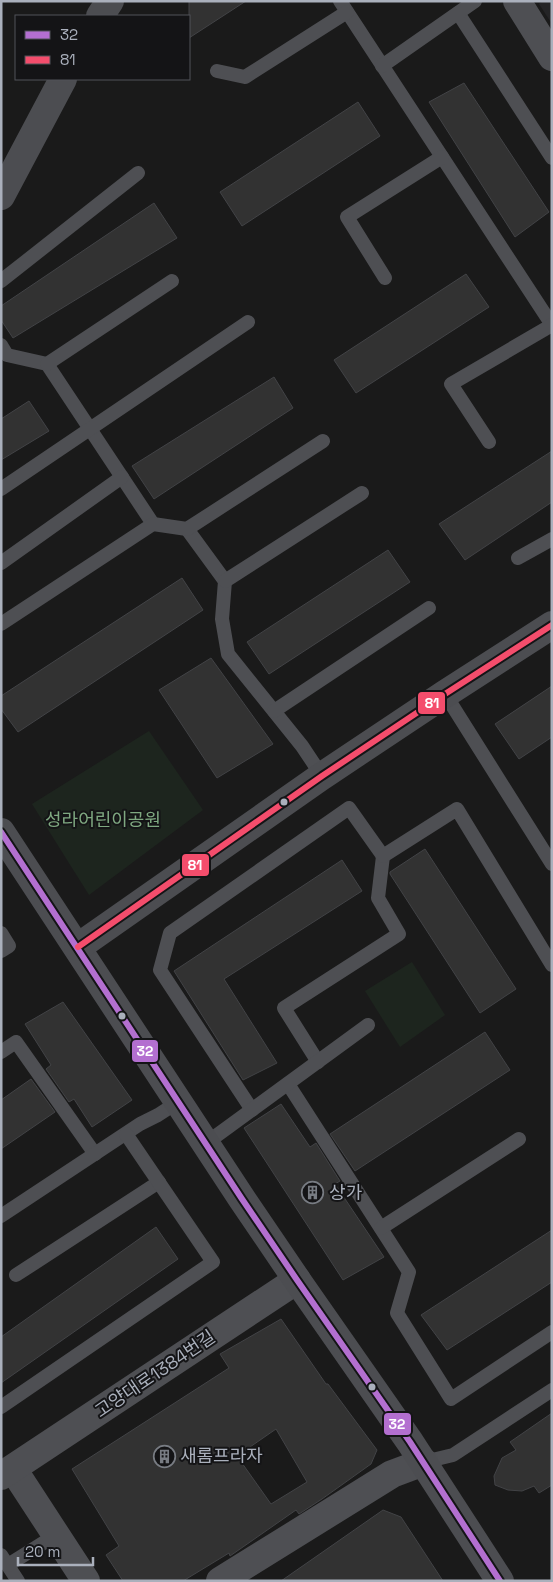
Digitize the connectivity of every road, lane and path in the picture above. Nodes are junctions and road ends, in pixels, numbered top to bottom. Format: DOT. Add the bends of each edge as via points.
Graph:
graph roads {
  1 [pos="110,1"];
  2 [pos="475,1"];
  3 [pos="517,1"];
  4 [pos="344,7"];
  5 [pos="458,13"];
  6 [pos="101,15"];
  7 [pos="552,57"];
  8 [pos="382,66"];
  9 [pos="217,71"];
  10 [pos="62,80"];
  11 [pos="442,157"];
  12 [pos="552,158"];
  13 [pos="138,172"];
  14 [pos="1,196"];
  15 [pos="385,278"];
  16 [pos="1,281"];
  17 [pos="172,281"];
  18 [pos="248,322"];
  19 [pos="552,325"];
  20 [pos="3,354"];
  21 [pos="47,364"];
  22 [pos="90,429"];
  23 [pos="323,442"];
  24 [pos="489,442"];
  25 [pos="122,477"];
  26 [pos="1,490"];
  27 [pos="362,493"];
  28 [pos="153,524"];
  29 [pos="187,529"];
  30 [pos="552,539"];
  31 [pos="518,558"];
  32 [pos="1,563"];
  33 [pos="225,581"];
  34 [pos="429,608"];
  35 [pos="1,624"];
  36 [pos="552,625"];
  37 [pos="445,694"];
  38 [pos="274,711"];
  39 [pos="322,776"];
  40 [pos="1,832"];
  41 [pos="383,856"];
  42 [pos="552,863"];
  43 [pos="1,933"];
  44 [pos="78,947"];
  45 [pos="1,951"];
  46 [pos="552,965"];
  47 [pos="368,1026"];
  48 [pos="1,1052"];
  49 [pos="318,1062"];
  50 [pos="288,1084"];
  51 [pos="178,1102"];
  52 [pos="252,1110"];
  53 [pos="126,1134"];
  54 [pos="519,1139"];
  55 [pos="205,1144"];
  56 [pos="94,1154"];
  57 [pos="159,1182"];
  58 [pos="1,1216"];
  59 [pos="381,1228"];
  60 [pos="16,1275"];
  61 [pos="296,1280"];
  62 [pos="552,1332"];
  63 [pos="552,1390"];
  64 [pos="1,1408"];
  65 [pos="424,1462"];
  66 [pos="7,1472"];
  67 [pos="56,1535"];
  68 [pos="4,1560"];
  69 [pos="18,1581"];
  70 [pos="86,1581"];
  71 [pos="220,1581"];
  72 [pos="500,1581"];
  1 -- 6 [label="street"];
  2 -- 5 [label="lane"];
  3 -- 7 [label="street"];
  4 -- 8 [label="lane"];
  4 -- 9 [label="lane" via="245,77"];
  5 -- 8 [label="lane"];
  5 -- 12 [label="lane"];
  8 -- 11 [label="lane"];
  10 -- 14 [label="street"];
  11 -- 15 [label="lane" via="347,217"];
  11 -- 19 [label="lane"];
  13 -- 16 [label="lane"];
  17 -- 21 [label="lane"];
  18 -- 22 [label="lane"];
  19 -- 24 [label="lane" via="451,384"];
  20 -- 21 [label="lane"];
  21 -- 22 [label="lane"];
  22 -- 25 [label="lane"];
  22 -- 26 [label="lane"];
  23 -- 29 [label="lane"];
  25 -- 28 [label="lane"];
  25 -- 32 [label="lane"];
  27 -- 33 [label="lane"];
  28 -- 29 [label="lane"];
  28 -- 35 [label="lane"];
  29 -- 33 [label="lane"];
  30 -- 31 [label="lane"];
  33 -- 38 [label="lane" via="222,619 228,654"];
  34 -- 38 [label="lane"];
  36 -- 37 [label="street"];
  37 -- 39 [label="street"];
  37 -- 42 [label="lane"];
  38 -- 39 [label="lane"];
  39 -- 44 [label="street"];
  40 -- 44 [label="street"];
  41 -- 46 [label="lane" via="457,809"];
  41 -- 49 [label="lane" via="378,898 399,934 284,1008"];
  41 -- 52 [label="lane" via="349,808 170,933 160,970"];
  43 -- 45 [label="lane" via="10,946"];
  44 -- 51 [label="street"];
  47 -- 49 [label="lane"];
  48 -- 56 [label="lane" via="16,1042"];
  49 -- 50 [label="lane"];
  50 -- 52 [label="lane"];
  50 -- 59 [label="lane"];
  51 -- 53 [label="lane"];
  51 -- 55 [label="street"];
  52 -- 55 [label="lane"];
  53 -- 56 [label="lane"];
  53 -- 57 [label="lane"];
  54 -- 59 [label="lane"];
  55 -- 61 [label="street"];
  56 -- 58 [label="lane"];
  57 -- 60 [label="lane"];
  57 -- 64 [label="lane" via="213,1262"];
  59 -- 62 [label="lane" via="409,1272 397,1313 452,1398"];
  61 -- 65 [label="street"];
  61 -- 66 [label="street, 고양대로1384번길"];
  63 -- 65 [label="lane" via="453,1455"];
  65 -- 71 [label="street" via="392,1474"];
  65 -- 72 [label="street"];
  66 -- 67 [label="street"];
  67 -- 68 [label="lane"];
  67 -- 70 [label="street"];
  68 -- 69 [label="lane"];
}
